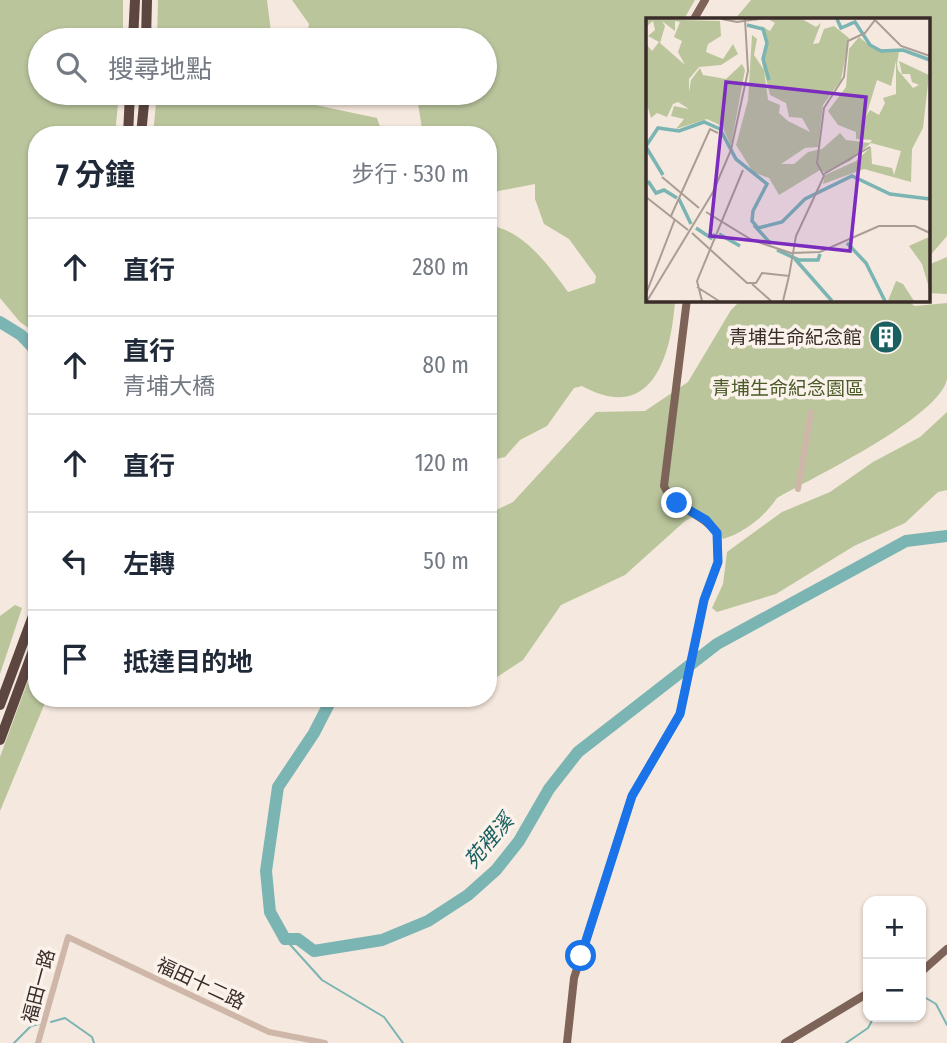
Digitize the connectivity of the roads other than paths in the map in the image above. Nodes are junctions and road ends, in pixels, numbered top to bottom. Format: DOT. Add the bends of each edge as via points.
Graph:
graph roads {
  1 [pos="135,0"];
  2 [pos="148,0"];
  3 [pos="705,0"];
  4 [pos="695,18"];
  5 [pos="134,28"];
  6 [pos="147,28"];
  7 [pos="129,105"];
  8 [pos="144,105"];
  9 [pos="128,126"];
  10 [pos="142,126"];
  11 [pos="687,301"];
  12 [pos="811,412"];
  13 [pos="798,489"];
  14 [pos="28,629"];
  15 [pos="28,664"];
  16 [pos="0,705"];
  17 [pos="0,740"];
  18 [pos="68,937"];
  19 [pos="947,949"];
  20 [pos="926,968"];
  21 [pos="863,996"];
  22 [pos="38,1043"];
  23 [pos="325,1043"];
  24 [pos="567,1043"];
  25 [pos="785,1043"];
  1 -- 5 [label="highway"];
  2 -- 6 [label="highway"];
  3 -- 4 [label="main road"];
  7 -- 9 [label="highway"];
  8 -- 10 [label="highway"];
  11 -- 24 [label="main road" via="664,477 667,492 677,503 706,520 717,533 718,562 704,600 680,714 632,796 623,822 575,978"];
  12 -- 13 [label="street"];
  14 -- 16 [label="highway"];
  15 -- 17 [label="highway"];
  18 -- 22 [label="street, 福田一路"];
  18 -- 23 [label="street, 福田十二路" via="269,1032"];
  19 -- 20 [label="main road"];
  21 -- 25 [label="main road"];
}
